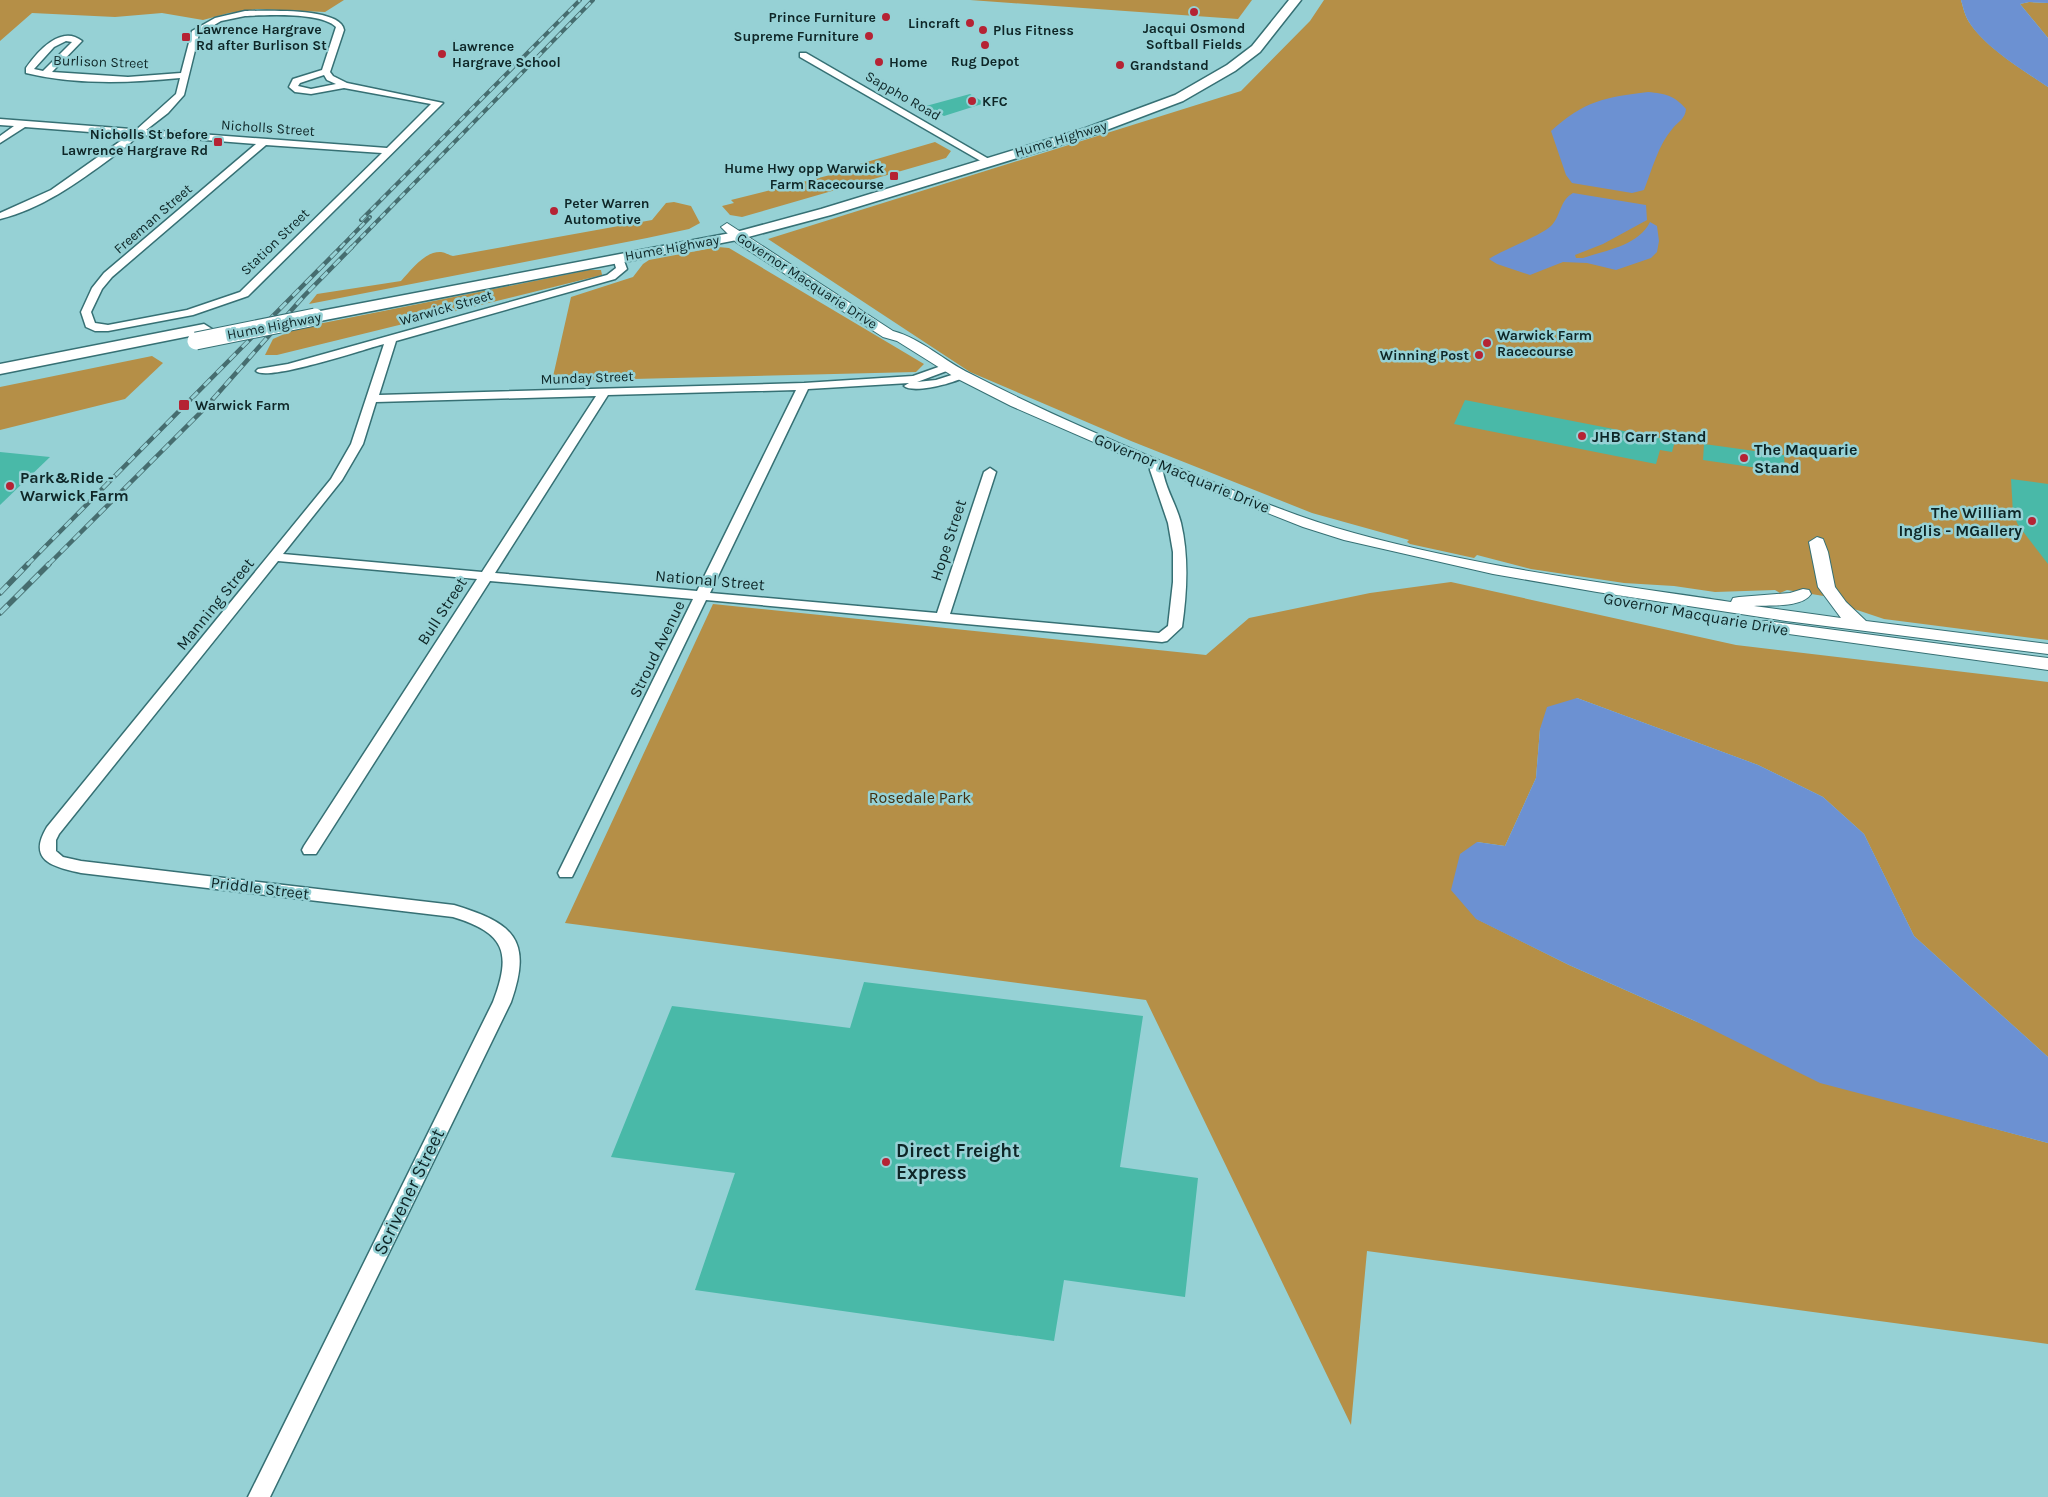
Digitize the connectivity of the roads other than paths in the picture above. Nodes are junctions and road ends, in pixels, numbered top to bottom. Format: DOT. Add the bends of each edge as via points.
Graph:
graph roads {
  1 [pos="1280,0"];
  2 [pos="1295,0"];
  3 [pos="1271,13"];
  4 [pos="1286,15"];
  5 [pos="803,55"];
  6 [pos="326,72"];
  7 [pos="45,74"];
  8 [pos="186,76"];
  9 [pos="344,85"];
  10 [pos="0,122"];
  11 [pos="23,124"];
  12 [pos="138,133"];
  13 [pos="0,140"];
  14 [pos="264,142"];
  15 [pos="390,151"];
  16 [pos="983,159"];
  17 [pos="0,216"];
  18 [pos="732,232"];
  19 [pos="618,258"];
  20 [pos="318,312"];
  21 [pos="95,328"];
  22 [pos="200,335"];
  23 [pos="391,339"];
  24 [pos="0,369"];
  25 [pos="262,371"];
  26 [pos="950,373"];
  27 [pos="0,378"];
  28 [pos="804,386"];
  29 [pos="604,392"];
  30 [pos="372,399"];
  31 [pos="1156,464"];
  32 [pos="990,472"];
  33 [pos="1350,537"];
  34 [pos="1817,542"];
  35 [pos="275,557"];
  36 [pos="485,576"];
  37 [pos="1803,594"];
  38 [pos="702,597"];
  39 [pos="1720,606"];
  40 [pos="942,619"];
  41 [pos="1862,626"];
  42 [pos="2048,649"];
  43 [pos="2048,664"];
  44 [pos="310,850"];
  45 [pos="66,864"];
  46 [pos="566,873"];
  47 [pos="454,911"];
  48 [pos="258,1497"];
  1 -- 3 [label="highway, Hume Highway"];
  2 -- 4 [label="highway, Hume Highway"];
  3 -- 4 [label="highway"];
  3 -- 16 [label="highway, Hume Highway" via="1236,51 1181,86"];
  4 -- 16 [label="highway, Hume Highway" via="1256,49 1231,68 1179,98 1118,122"];
  5 -- 16 [label="street, Sappho Road"];
  6 -- 8 [label="street" via="340,30 338,23 321,17 261,14 222,19 197,31 192,37"];
  6 -- 9 [label="street" via="330,78"];
  6 -- 9 [label="street" via="292,85 298,90 310,91"];
  7 -- 7 [label="street, Burlison Street" via="29,71 52,44 60,40 78,41"];
  7 -- 8 [label="street, Burlison Street" via="128,80"];
  8 -- 12 [label="street" via="177,99"];
  9 -- 15 [label="street, Station Street" via="438,104"];
  10 -- 11 [label="street, Nicholls Street"];
  11 -- 12 [label="street, Nicholls Street"];
  11 -- 13 [label="street"];
  12 -- 14 [label="street, Nicholls Street"];
  12 -- 17 [label="street" via="62,189 32,205"];
  14 -- 15 [label="street, Nicholls Street"];
  14 -- 21 [label="street, Freeman Street" via="108,275 97,288 86,312 90,325"];
  15 -- 21 [label="street, Station Street" via="244,294 189,313"];
  16 -- 18 [label="highway, Hume Highway" via="826,212"];
  18 -- 19 [label="highway, Hume Highway"];
  18 -- 20 [label="highway, Hume Highway"];
  18 -- 26 [label="main road, Governor Macquarie Drive" via="888,334 894,342"];
  19 -- 20 [label="highway, Hume Highway"];
  19 -- 23 [label="street, Warwick Street" via="622,270 611,277"];
  20 -- 22 [label="highway, Hume Highway, bridge"];
  22 -- 24 [label="highway, Hume Highway"];
  22 -- 27 [label="highway, Hume Highway"];
  23 -- 25 [label="street, Warwick Street" via="289,367"];
  23 -- 30 [label="street, Manning Street"];
  26 -- 28 [label="street, Munday Street" via="926,386"];
  26 -- 31 [label="main road, Governor Macquarie Drive"];
  28 -- 29 [label="street, Munday Street"];
  28 -- 38 [label="street, Stroud Avenue"];
  29 -- 30 [label="street, Munday Street"];
  29 -- 36 [label="street, Bull Street"];
  30 -- 35 [label="street, Manning Street" via="349,460"];
  31 -- 33 [label="main road, Governor Macquarie Drive"];
  31 -- 40 [label="street, National Street" via="1180,547 1175,627 1162,638"];
  32 -- 40 [label="street, Hope Street"];
  33 -- 39 [label="main road, Governor Macquarie Drive" via="1493,569"];
  33 -- 43 [label="main road, Governor Macquarie Drive" via="1363,544 1436,562 1625,602 1840,638"];
  34 -- 41 [label="main road" via="1829,591"];
  35 -- 36 [label="street, National Street"];
  35 -- 45 [label="street, Manning Street" via="48,839 46,847 49,854"];
  36 -- 38 [label="street, National Street"];
  36 -- 44 [label="street, Bull Street"];
  37 -- 39 [label="main road" via="1793,598 1744,600"];
  38 -- 40 [label="street, National Street"];
  38 -- 46 [label="street, Stroud Avenue"];
  39 -- 41 [label="main road, Governor Macquarie Drive"];
  41 -- 42 [label="main road, Governor Macquarie Drive"];
  45 -- 47 [label="street, Priddle Street"];
  47 -- 48 [label="street, Scrivener Street" via="492,924 506,938 513,951 510,985"];
}
